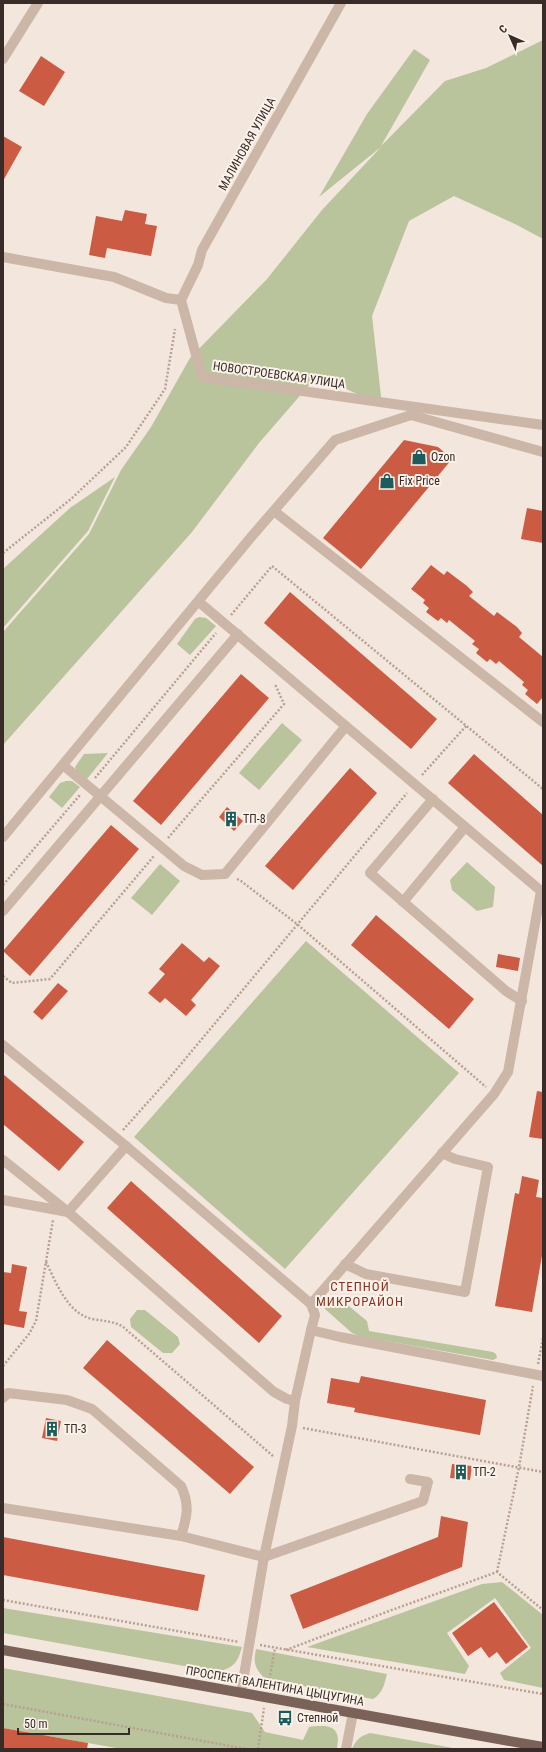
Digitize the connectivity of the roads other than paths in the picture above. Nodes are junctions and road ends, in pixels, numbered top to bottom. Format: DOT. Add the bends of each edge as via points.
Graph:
graph roads {
  1 [pos="38,3"];
  2 [pos="341,3"];
  3 [pos="3,59"];
  4 [pos="3,257"];
  5 [pos="180,300"];
  6 [pos="543,425"];
  7 [pos="543,452"];
  8 [pos="274,511"];
  9 [pos="199,602"];
  10 [pos="238,634"];
  11 [pos="543,722"];
  12 [pos="346,726"];
  13 [pos="63,765"];
  14 [pos="100,797"];
  15 [pos="433,799"];
  16 [pos="465,827"];
  17 [pos="3,837"];
  18 [pos="403,902"];
  19 [pos="3,911"];
  20 [pos="522,1001"];
  21 [pos="3,1045"];
  22 [pos="126,1146"];
  23 [pos="442,1153"];
  24 [pos="3,1160"];
  25 [pos="3,1200"];
  26 [pos="68,1212"];
  27 [pos="345,1264"];
  28 [pos="311,1304"];
  29 [pos="311,1330"];
  30 [pos="539,1375"];
  31 [pos="3,1398"];
  32 [pos="295,1401"];
  33 [pos="410,1479"];
  34 [pos="3,1508"];
  35 [pos="181,1536"];
  36 [pos="264,1557"];
  37 [pos="3,1650"];
  38 [pos="241,1692"];
  39 [pos="353,1713"];
  40 [pos="543,1747"];
  41 [pos="346,1749"];
  1 -- 3 [label="street"];
  2 -- 5 [label="street, МАЛИНОВАЯ УЛИЦА" via="202,250 198,265"];
  4 -- 5 [label="street" via="114,277 166,298"];
  5 -- 6 [label="street, НОВОСТРОЕВСКАЯ УЛИЦА" via="202,377"];
  7 -- 8 [label="street" via="411,416 335,440"];
  8 -- 9 [label="street"];
  8 -- 11 [label="street"];
  9 -- 10 [label="street"];
  9 -- 13 [label="street"];
  10 -- 12 [label="street"];
  10 -- 14 [label="street"];
  12 -- 14 [label="street" via="225,874 202,875 184,866"];
  12 -- 15 [label="street"];
  13 -- 14 [label="street"];
  13 -- 17 [label="street"];
  14 -- 19 [label="street"];
  15 -- 16 [label="street"];
  15 -- 18 [label="street" via="370,873"];
  16 -- 18 [label="street"];
  16 -- 20 [label="street" via="541,890"];
  18 -- 20 [label="street" via="506,991"];
  20 -- 23 [label="street" via="508,1072 494,1094"];
  21 -- 22 [label="street"];
  22 -- 26 [label="street"];
  22 -- 28 [label="street"];
  23 -- 27 [label="street"];
  23 -- 27 [label="street" via="488,1167 466,1292 366,1274"];
  24 -- 26 [label="street"];
  25 -- 26 [label="street"];
  26 -- 32 [label="street" via="274,1392"];
  27 -- 28 [label="street"];
  28 -- 29 [label="street" via="314,1315"];
  29 -- 30 [label="street"];
  29 -- 32 [label="street"];
  31 -- 35 [label="street" via="8,1393 67,1400 92,1409 181,1486 187,1499 186,1522"];
  32 -- 36 [label="street"];
  33 -- 36 [label="street" via="428,1482 423,1501"];
  34 -- 35 [label="street"];
  35 -- 36 [label="street"];
  36 -- 38 [label="street"];
  37 -- 38 [label="main road, ПРОСПЕКТ ВАЛЕНТИНА ЦЫЦУГИНА"];
  38 -- 39 [label="main road, ПРОСПЕКТ ВАЛЕНТИНА ЦЫЦУГИНА"];
  39 -- 40 [label="main road, ПРОСПЕКТ ВАЛЕНТИНА ЦЫЦУГИНА"];
  39 -- 41 [label="street"];
}
